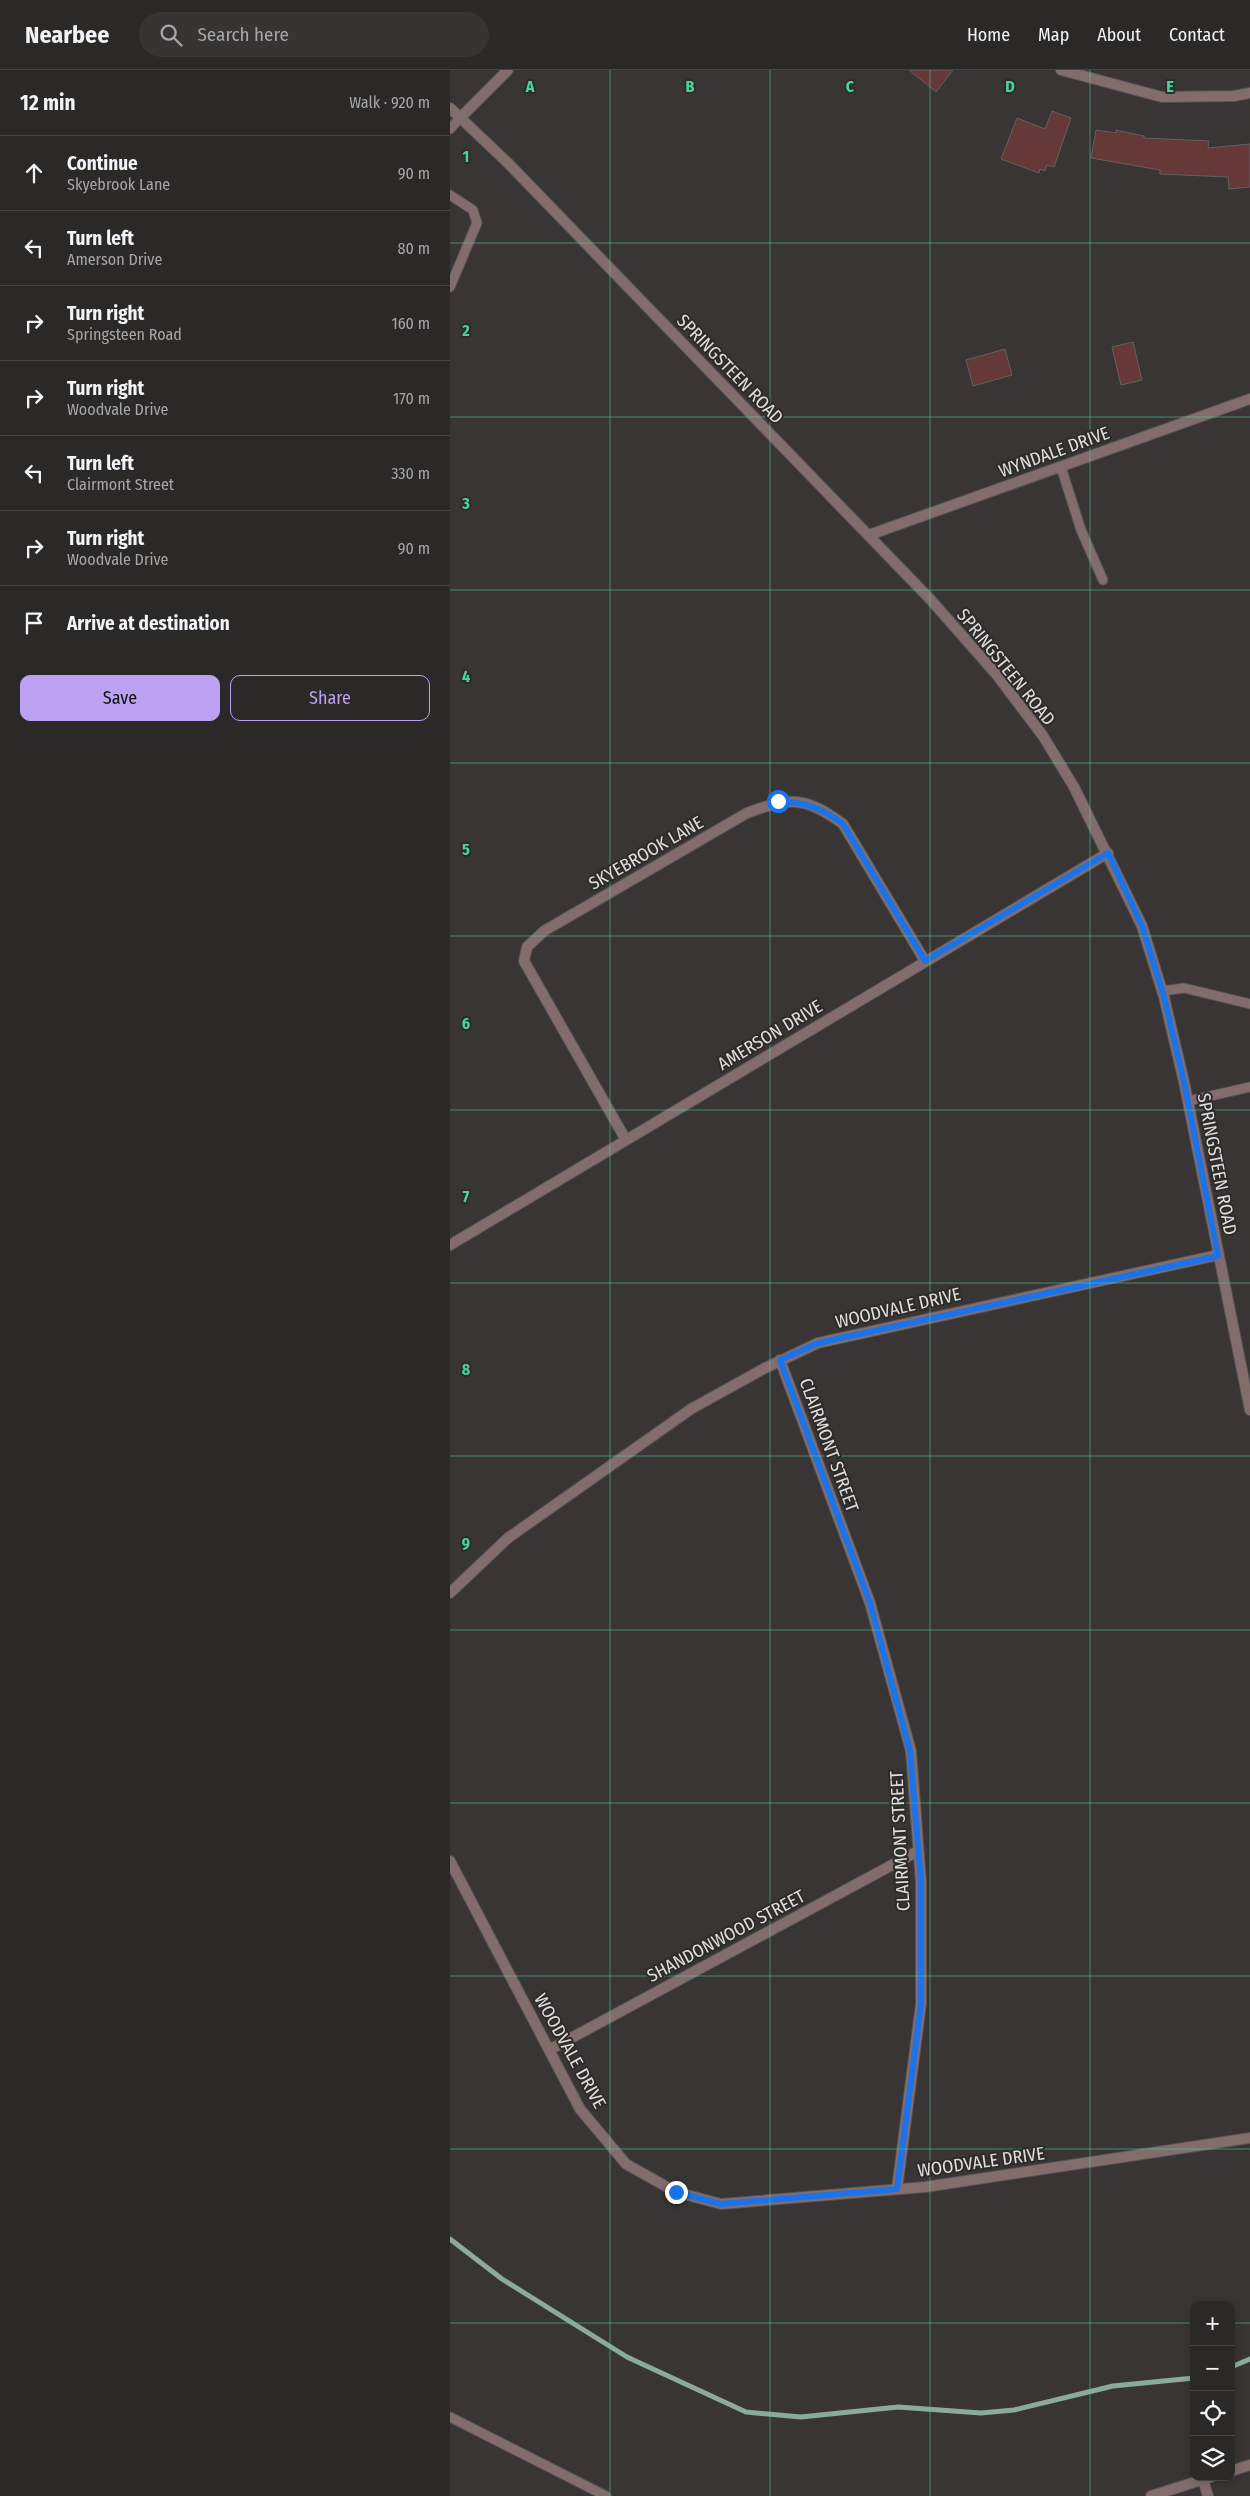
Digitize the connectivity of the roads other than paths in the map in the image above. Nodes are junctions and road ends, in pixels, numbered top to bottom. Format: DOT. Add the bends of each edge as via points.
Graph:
graph roads {
  1 [pos="508,70"];
  2 [pos="1061,70"];
  3 [pos="1250,93"];
  4 [pos="450,108"];
  5 [pos="461,117"];
  6 [pos="450,129"];
  7 [pos="450,195"];
  8 [pos="450,287"];
  9 [pos="1250,399"];
  10 [pos="1061,466"];
  11 [pos="869,536"];
  12 [pos="1103,580"];
  13 [pos="1108,853"];
  14 [pos="925,961"];
  15 [pos="1162,991"];
  16 [pos="1250,1004"];
  17 [pos="1250,1087"];
  18 [pos="1188,1101"];
  19 [pos="626,1140"];
  20 [pos="450,1245"];
  21 [pos="1218,1256"];
  22 [pos="780,1360"];
  23 [pos="1250,1410"];
  24 [pos="450,1593"];
  25 [pos="918,1851"];
  26 [pos="450,1861"];
  27 [pos="549,2050"];
  28 [pos="1250,2138"];
  29 [pos="897,2189"];
  30 [pos="450,2417"];
  31 [pos="1250,2465"];
  32 [pos="1235,2470"];
  33 [pos="1198,2481"];
  34 [pos="1207,2481"];
  35 [pos="606,2496"];
  36 [pos="1151,2496"];
  37 [pos="1208,2496"];
  1 -- 5 [label="street"];
  2 -- 3 [label="street" via="1162,97"];
  4 -- 5 [label="street, SPRINGSTEEN ROAD"];
  5 -- 6 [label="lane"];
  5 -- 11 [label="street, SPRINGSTEEN ROAD"];
  7 -- 8 [label="lane" via="473,210 477,223"];
  9 -- 10 [label="street, WYNDALE DRIVE"];
  10 -- 11 [label="street, WYNDALE DRIVE"];
  10 -- 12 [label="lane" via="1081,530"];
  11 -- 13 [label="street, SPRINGSTEEN ROAD" via="930,599 1002,682 1074,787"];
  13 -- 14 [label="street, AMERSON DRIVE"];
  13 -- 15 [label="street, SPRINGSTEEN ROAD" via="1142,926"];
  14 -- 19 [label="street, AMERSON DRIVE"];
  14 -- 19 [label="street, SKYEBROOK LANE" via="843,824 822,809 800,802 778,801 747,812 544,931 527,947 524,961"];
  15 -- 16 [label="lane" via="1184,988"];
  15 -- 18 [label="street, SPRINGSTEEN ROAD"];
  17 -- 18 [label="lane"];
  18 -- 21 [label="street, SPRINGSTEEN ROAD"];
  19 -- 20 [label="street, AMERSON DRIVE"];
  21 -- 22 [label="street, WOODVALE DRIVE" via="818,1343"];
  21 -- 23 [label="street, SPRINGSTEEN ROAD"];
  22 -- 24 [label="street, WOODVALE DRIVE" via="691,1409 508,1538"];
  22 -- 25 [label="street, CLAIRMONT STREET" via="870,1603 910,1751"];
  25 -- 27 [label="street, SHANDONWOOD STREET"];
  25 -- 29 [label="street, CLAIRMONT STREET" via="921,2004"];
  26 -- 27 [label="street, WOODVALE DRIVE"];
  27 -- 29 [label="street, WOODVALE DRIVE" via="580,2109 626,2164 676,2192 721,2204"];
  28 -- 29 [label="street, WOODVALE DRIVE"];
  30 -- 35 [label="lane"];
  31 -- 32 [label="street"];
  33 -- 36 [label="street"];
  34 -- 37 [label="street"];
}
